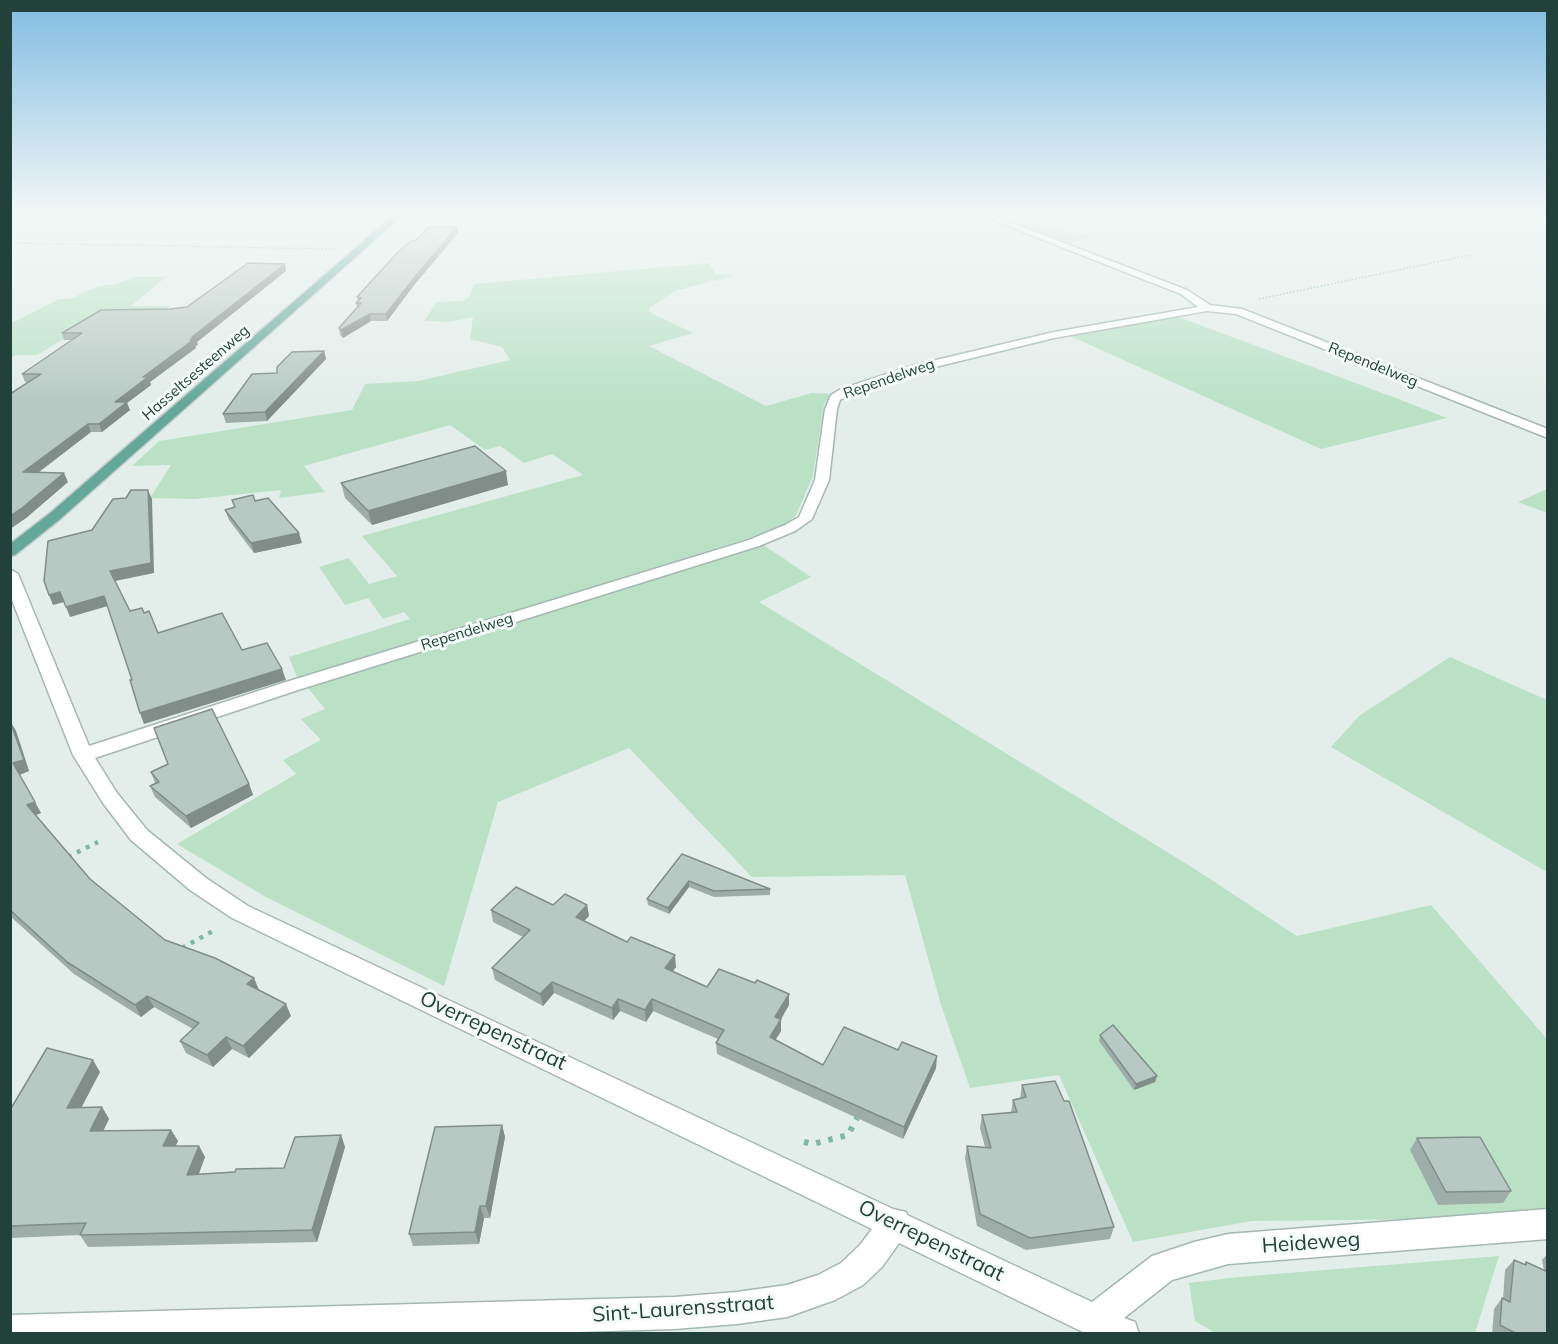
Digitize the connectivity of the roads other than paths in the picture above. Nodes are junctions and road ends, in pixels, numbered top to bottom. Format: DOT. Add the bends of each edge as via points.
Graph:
graph roads {
  1 [pos="327,278"];
  2 [pos="1147,278"];
  3 [pos="1215,308"];
  4 [pos="1548,434"];
  5 [pos="10,552"];
  6 [pos="10,574"];
  7 [pos="83,755"];
  8 [pos="895,1223"];
  9 [pos="1548,1224"];
  10 [pos="1109,1327"];
  11 [pos="10,1331"];
  1 -- 5 [label="main road, Hasseltsesteenweg" via="54,518"];
  2 -- 3 [label="street"];
  3 -- 4 [label="street, Rependelweg" via="1239,311"];
  3 -- 7 [label="street, Rependelweg" via="1054,335 948,359 845,392 835,398 831,409 827,454 814,503 805,519 790,528 754,543"];
  6 -- 7 [label="street, Overrepenstraat"];
  7 -- 8 [label="street, Overrepenstraat" via="139,835 198,884 240,912"];
  8 -- 10 [label="street, Overrepenstraat"];
  8 -- 11 [label="street, Sint-Laurensstraat" via="852,1274 824,1289 787,1301 737,1308 651,1314"];
  9 -- 10 [label="street, Heideweg" via="1217,1252 1163,1267"];
}
